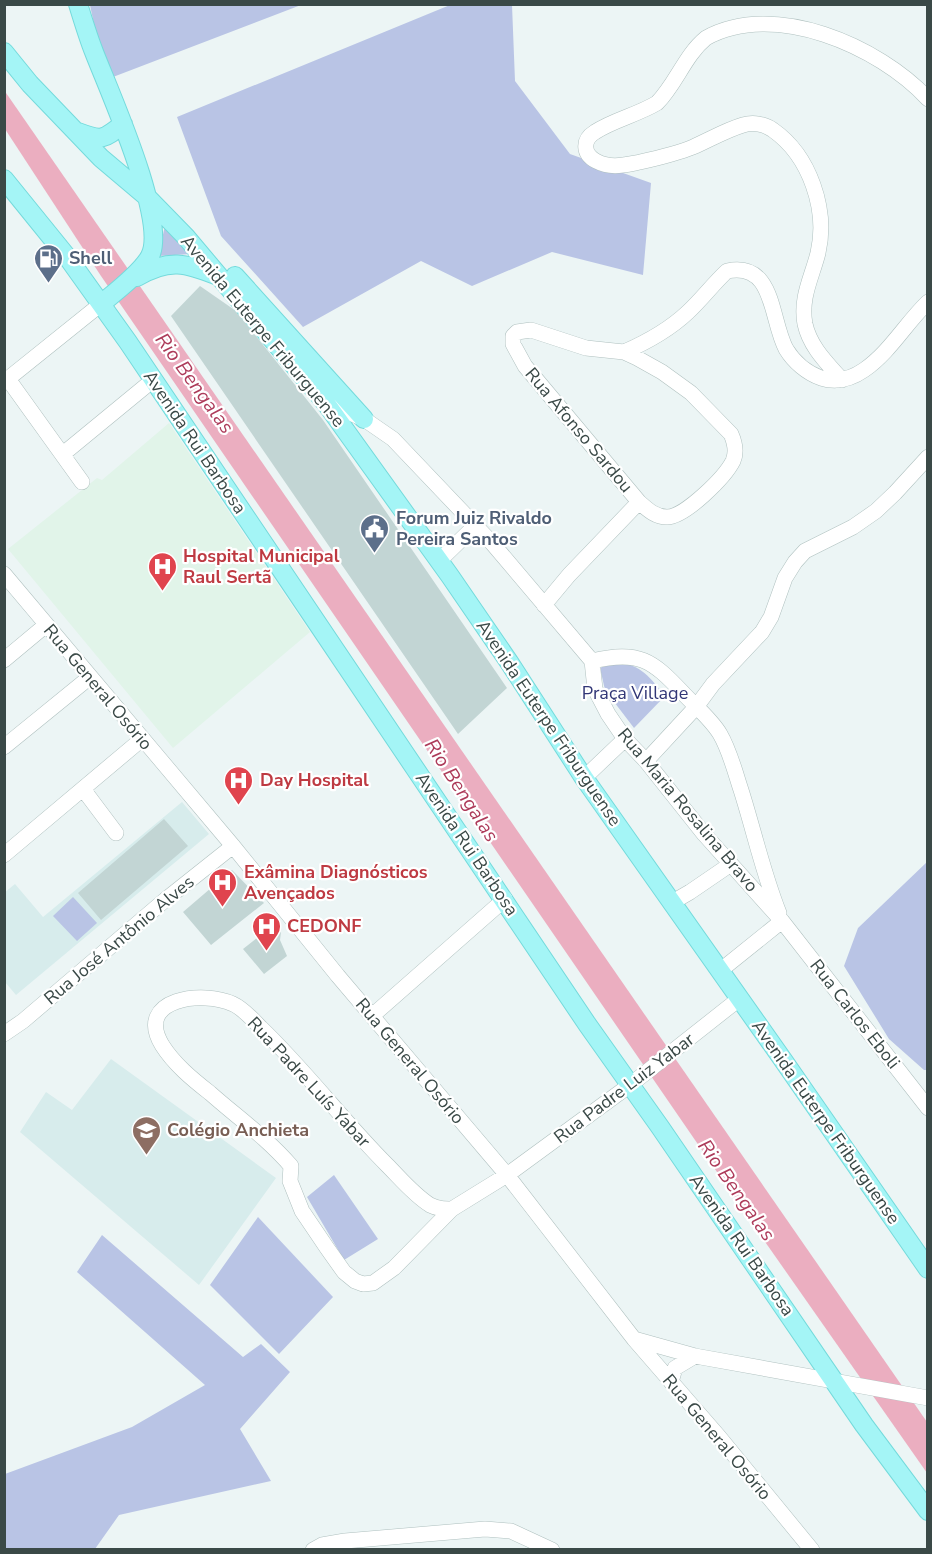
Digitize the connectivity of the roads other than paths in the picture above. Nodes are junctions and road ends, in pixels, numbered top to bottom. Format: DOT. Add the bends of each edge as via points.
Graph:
graph roads {
  1 [pos="78,4"];
  2 [pos="4,52"];
  3 [pos="927,99"];
  4 [pos="123,124"];
  5 [pos="77,132"];
  6 [pos="4,179"];
  7 [pos="144,187"];
  8 [pos="221,277"];
  9 [pos="123,286"];
  10 [pos="927,302"];
  11 [pos="101,304"];
  12 [pos="624,351"];
  13 [pos="153,380"];
  14 [pos="842,380"];
  15 [pos="6,381"];
  16 [pos="325,402"];
  17 [pos="364,419"];
  18 [pos="63,454"];
  19 [pos="927,457"];
  20 [pos="82,482"];
  21 [pos="639,502"];
  22 [pos="476,526"];
  23 [pos="440,561"];
  24 [pos="4,574"];
  25 [pos="544,605"];
  26 [pos="46,625"];
  27 [pos="4,660"];
  28 [pos="592,661"];
  29 [pos="90,677"];
  30 [pos="696,708"];
  31 [pos="625,739"];
  32 [pos="142,740"];
  33 [pos="4,747"];
  34 [pos="646,761"];
  35 [pos="584,778"];
  36 [pos="83,789"];
  37 [pos="116,832"];
  38 [pos="233,846"];
  39 [pos="4,855"];
  40 [pos="731,864"];
  41 [pos="505,900"];
  42 [pos="671,903"];
  43 [pos="782,921"];
  44 [pos="721,970"];
  45 [pos="739,999"];
  46 [pos="372,1016"];
  47 [pos="4,1034"];
  48 [pos="630,1085"];
  49 [pos="927,1108"];
  50 [pos="507,1175"];
  51 [pos="452,1209"];
  52 [pos="927,1269"];
  53 [pos="634,1339"];
  54 [pos="695,1356"];
  55 [pos="671,1382"];
  56 [pos="837,1383"];
  57 [pos="927,1398"];
  58 [pos="927,1512"];
  59 [pos="313,1550"];
  60 [pos="552,1550"];
  61 [pos="812,1550"];
  1 -- 4 [label="main road"];
  2 -- 5 [label="main road"];
  3 -- 14 [label="street" via="898,72 845,36 771,14 729,24 706,38 657,103 593,133 586,142 590,157 604,165 619,166 665,156 744,125 759,124 781,137 806,171 820,213 818,251 803,309 806,329 818,353"];
  4 -- 5 [label="main road" via="106,138"];
  4 -- 7 [label="main road"];
  5 -- 7 [label="main road" via="101,158"];
  6 -- 11 [label="main road, Avenida Rui Barbosa"];
  7 -- 8 [label="main road, Avenida Euterpe Friburguense"];
  7 -- 9 [label="main road" via="153,231 150,257"];
  7 -- 17 [label="main road" via="257,299"];
  8 -- 9 [label="main road" via="178,263 150,269"];
  8 -- 16 [label="main road, Avenida Euterpe Friburguense"];
  9 -- 11 [label="main road"];
  10 -- 14 [label="street" via="866,369"];
  11 -- 13 [label="main road, Avenida Rui Barbosa"];
  11 -- 15 [label="street"];
  12 -- 14 [label="street" via="666,330 727,271 744,269 761,280 780,335 796,361 815,375"];
  12 -- 21 [label="street" via="691,393 726,426 735,443 733,461 686,511 659,516"];
  12 -- 21 [label="street, Rua Afonso Sardou" via="586,348 531,330 513,336 525,366"];
  13 -- 18 [label="street"];
  13 -- 41 [label="main road, Avenida Rui Barbosa"];
  15 -- 18 [label="street"];
  16 -- 17 [label="street"];
  16 -- 23 [label="main road, Avenida Euterpe Friburguense"];
  17 -- 22 [label="street" via="393,439"];
  18 -- 20 [label="street"];
  19 -- 30 [label="street" via="876,511 854,527 805,551 785,578 762,632"];
  21 -- 25 [label="street, Rua Afonso Sardou"];
  22 -- 23 [label="street"];
  22 -- 25 [label="street"];
  23 -- 35 [label="main road, Avenida Euterpe Friburguense"];
  24 -- 26 [label="street, Rua General Osório"];
  25 -- 28 [label="street"];
  26 -- 27 [label="street"];
  26 -- 29 [label="street, Rua General Osório"];
  28 -- 30 [label="street" via="625,656 642,659 658,669"];
  28 -- 31 [label="street, Rua Maria Rosalina Bravo" via="595,689"];
  29 -- 32 [label="street, Rua General Osório"];
  29 -- 33 [label="street"];
  30 -- 34 [label="street"];
  30 -- 43 [label="street" via="719,733 730,757"];
  31 -- 34 [label="street, Rua Maria Rosalina Bravo"];
  31 -- 35 [label="street"];
  32 -- 36 [label="street"];
  32 -- 38 [label="street, Rua General Osório"];
  34 -- 40 [label="street, Rua Maria Rosalina Bravo"];
  35 -- 42 [label="main road, Avenida Euterpe Friburguense"];
  36 -- 37 [label="street"];
  36 -- 39 [label="street"];
  38 -- 46 [label="street, Rua General Osório"];
  38 -- 47 [label="street, Rua José Antônio Alves"];
  40 -- 42 [label="street"];
  40 -- 43 [label="street, Rua Maria Rosalina Bravo"];
  41 -- 46 [label="street"];
  41 -- 48 [label="main road, Avenida Rui Barbosa"];
  42 -- 44 [label="main road, Avenida Euterpe Friburguense"];
  43 -- 44 [label="street"];
  43 -- 49 [label="street, Rua Carlos Eboli"];
  44 -- 45 [label="main road, Avenida Euterpe Friburguense"];
  45 -- 48 [label="street, Rua Padre Luiz Yabar"];
  45 -- 52 [label="main road, Avenida Euterpe Friburguense"];
  46 -- 50 [label="street, Rua General Osório"];
  48 -- 50 [label="street, Rua Padre Luiz Yabar"];
  48 -- 56 [label="main road, Avenida Rui Barbosa"];
  50 -- 51 [label="street, Rua Padre Luís Yabar"];
  50 -- 53 [label="street, Rua General Osório"];
  51 -- 51 [label="street, Rua Padre Luís Yabar" via="382,1279 363,1284 355,1281 344,1272 302,1211 290,1181 291,1166 275,1147 173,1060 161,1044 156,1028 159,1014 171,1002 205,997 234,1005 272,1039 410,1188 438,1209"];
  53 -- 54 [label="street"];
  53 -- 55 [label="street, Rua General Osório"];
  54 -- 55 [label="street" via="675,1368"];
  54 -- 56 [label="street"];
  55 -- 61 [label="street, Rua General Osório"];
  56 -- 57 [label="street"];
  56 -- 58 [label="main road, Avenida Rui Barbosa"];
  59 -- 60 [label="street" via="345,1541 485,1529 511,1531"];
}
